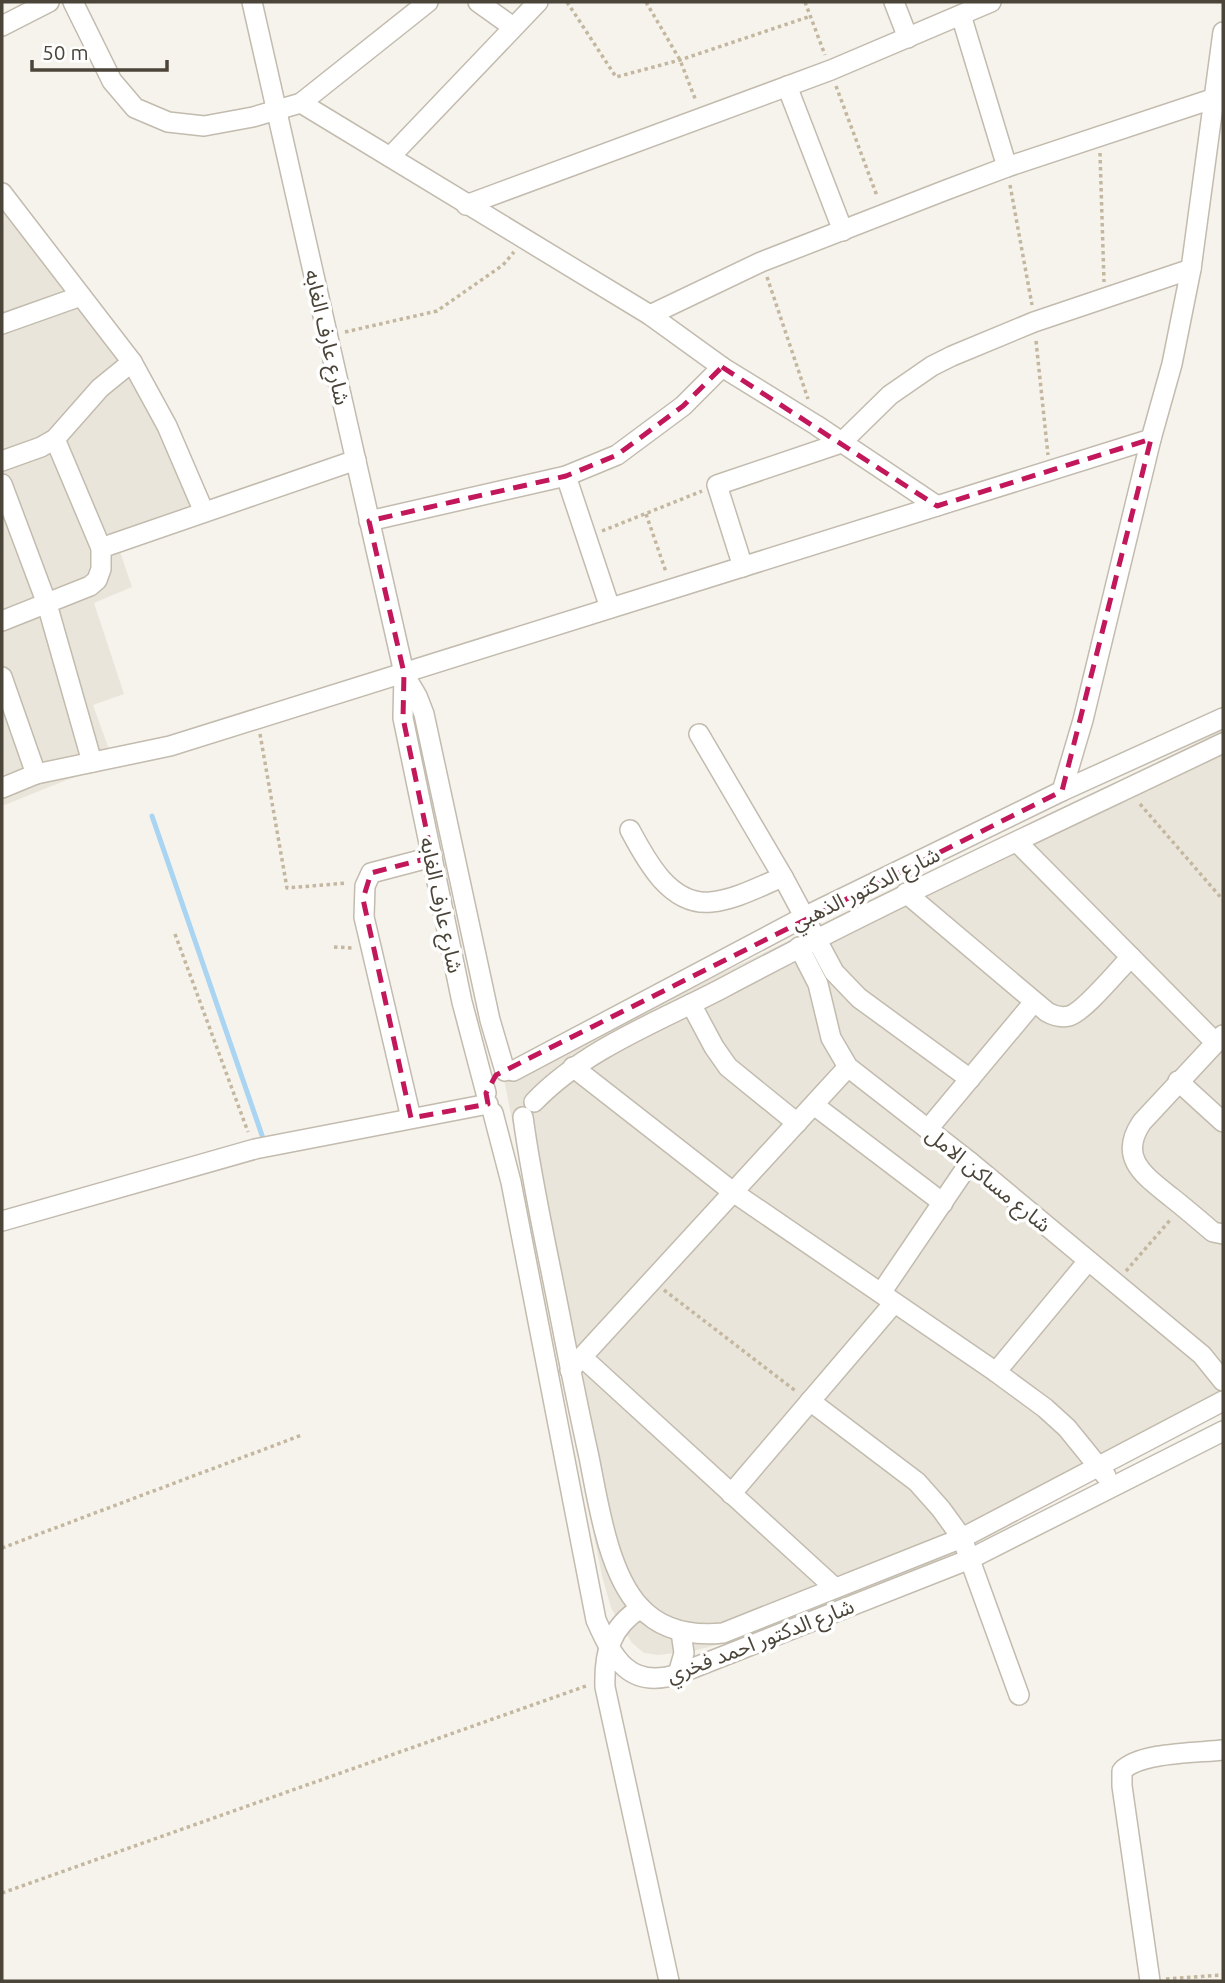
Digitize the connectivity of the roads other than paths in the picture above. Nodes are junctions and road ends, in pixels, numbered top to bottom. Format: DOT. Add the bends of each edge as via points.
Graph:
graph roads {
  1 [pos="50,2"];
  2 [pos="73,2"];
  3 [pos="252,2"];
  4 [pos="428,2"];
  5 [pos="478,2"];
  6 [pos="538,2"];
  7 [pos="894,2"];
  8 [pos="991,2"];
  9 [pos="961,15"];
  10 [pos="2,26"];
  11 [pos="513,27"];
  12 [pos="1223,32"];
  13 [pos="908,38"];
  14 [pos="787,86"];
  15 [pos="1214,98"];
  16 [pos="301,103"];
  17 [pos="277,111"];
  18 [pos="390,157"];
  19 [pos="1007,167"];
  20 [pos="2,193"];
  21 [pos="466,205"];
  22 [pos="844,230"];
  23 [pos="1191,269"];
  24 [pos="81,296"];
  25 [pos="650,315"];
  26 [pos="2,324"];
  27 [pos="132,362"];
  28 [pos="722,367"];
  29 [pos="55,439"];
  30 [pos="1151,439"];
  31 [pos="841,443"];
  32 [pos="356,460"];
  33 [pos="2,461"];
  34 [pos="566,476"];
  35 [pos="2,484"];
  36 [pos="937,506"];
  37 [pos="204,512"];
  38 [pos="369,521"];
  39 [pos="101,548"];
  40 [pos="743,567"];
  41 [pos="47,604"];
  42 [pos="610,608"];
  43 [pos="2,621"];
  44 [pos="404,673"];
  45 [pos="2,677"];
  46 [pos="1223,718"];
  47 [pos="699,734"];
  48 [pos="1223,743"];
  49 [pos="92,762"];
  50 [pos="36,774"];
  51 [pos="2,788"];
  52 [pos="1062,791"];
  53 [pos="630,830"];
  54 [pos="1017,842"];
  55 [pos="432,857"];
  56 [pos="783,877"];
  57 [pos="906,893"];
  58 [pos="804,917"];
  59 [pos="807,943"];
  60 [pos="1131,957"];
  61 [pos="1034,1002"];
  62 [pos="691,1004"];
  63 [pos="1219,1038"];
  64 [pos="573,1067"];
  65 [pos="848,1067"];
  66 [pos="509,1071"];
  67 [pos="970,1079"];
  68 [pos="1178,1081"];
  69 [pos="489,1103"];
  70 [pos="814,1105"];
  71 [pos="528,1110"];
  72 [pos="411,1118"];
  73 [pos="1223,1122"];
  74 [pos="797,1123"];
  75 [pos="928,1129"];
  76 [pos="970,1162"];
  77 [pos="733,1192"];
  78 [pos="943,1203"];
  79 [pos="2,1221"];
  80 [pos="1223,1234"];
  81 [pos="1088,1261"];
  82 [pos="888,1298"];
  83 [pos="576,1364"];
  84 [pos="996,1372"];
  85 [pos="1223,1381"];
  86 [pos="810,1401"];
  87 [pos="1223,1401"];
  88 [pos="1223,1431"];
  89 [pos="1100,1466"];
  90 [pos="1113,1485"];
  91 [pos="731,1494"];
  92 [pos="962,1538"];
  93 [pos="970,1559"];
  94 [pos="835,1588"];
  95 [pos="641,1608"];
  96 [pos="681,1632"];
  97 [pos="608,1647"];
  98 [pos="678,1674"];
  99 [pos="1019,1695"];
  100 [pos="1223,1750"];
  101 [pos="669,1981"];
  102 [pos="1150,1981"];
  1 -- 10 [label="street"];
  2 -- 17 [label="street" via="112,81 135,108 168,122 204,126"];
  3 -- 17 [label="street, شارع عارف الغابه"];
  4 -- 16 [label="street"];
  5 -- 11 [label="street"];
  6 -- 11 [label="street"];
  7 -- 13 [label="street"];
  8 -- 9 [label="street"];
  9 -- 13 [label="street"];
  9 -- 19 [label="street"];
  11 -- 18 [label="street"];
  12 -- 15 [label="street"];
  13 -- 14 [label="street"];
  14 -- 21 [label="street"];
  14 -- 22 [label="street"];
  15 -- 19 [label="street"];
  15 -- 23 [label="street"];
  16 -- 17 [label="street"];
  16 -- 18 [label="street"];
  17 -- 32 [label="street, شارع عارف الغابه"];
  18 -- 21 [label="street"];
  19 -- 22 [label="street"];
  20 -- 24 [label="street"];
  21 -- 25 [label="street"];
  22 -- 25 [label="street" via="761,262"];
  23 -- 30 [label="street"];
  23 -- 31 [label="street" via="1034,322 932,366 890,395"];
  24 -- 26 [label="street"];
  24 -- 27 [label="street"];
  25 -- 28 [label="street"];
  27 -- 29 [label="street" via="100,388"];
  27 -- 37 [label="street" via="167,426"];
  28 -- 31 [label="street"];
  28 -- 34 [label="street" via="683,406 632,446"];
  29 -- 33 [label="street"];
  29 -- 39 [label="street"];
  30 -- 36 [label="street"];
  30 -- 52 [label="street"];
  31 -- 36 [label="street"];
  31 -- 40 [label="street" via="717,485"];
  32 -- 37 [label="street"];
  32 -- 38 [label="street, شارع عارف الغابه"];
  34 -- 38 [label="street"];
  34 -- 42 [label="street"];
  35 -- 41 [label="street"];
  36 -- 40 [label="street"];
  37 -- 39 [label="street"];
  38 -- 44 [label="street, شارع عارف الغابه"];
  39 -- 41 [label="street" via="97,580"];
  40 -- 42 [label="street"];
  41 -- 43 [label="street"];
  41 -- 49 [label="street"];
  42 -- 44 [label="street"];
  44 -- 49 [label="street" via="170,746"];
  44 -- 55 [label="street, شارع عارف الغابه" via="403,718"];
  44 -- 66 [label="street, شارع عارف الغابه" via="424,714 490,1020"];
  45 -- 50 [label="street"];
  46 -- 52 [label="street, شارع الدكتور الذهبي"];
  47 -- 56 [label="street"];
  48 -- 54 [label="street, شارع الدكتور الذهبي"];
  49 -- 50 [label="street"];
  50 -- 51 [label="street"];
  52 -- 58 [label="street, شارع الدكتور الذهبي"];
  53 -- 56 [label="street" via="653,870 689,899 725,899"];
  54 -- 57 [label="street, شارع الدكتور الذهبي"];
  54 -- 60 [label="street"];
  55 -- 69 [label="street, شارع عارف الغابه" via="462,1002"];
  55 -- 72 [label="street" via="371,873 363,899 370,949"];
  56 -- 58 [label="street"];
  57 -- 59 [label="street, شارع الدكتور الذهبي"];
  57 -- 61 [label="street"];
  58 -- 59 [label="street"];
  58 -- 66 [label="street, شارع الدكتور الذهبي"];
  59 -- 62 [label="street, شارع الدكتور الذهبي"];
  59 -- 65 [label="street, شارع مساكن الامل" via="831,1038"];
  59 -- 67 [label="street" via="845,986"];
  60 -- 61 [label="street" via="1070,1016 1058,1017"];
  60 -- 63 [label="street"];
  61 -- 67 [label="street"];
  62 -- 64 [label="street, شارع الدكتور الذهبي"];
  62 -- 74 [label="street" via="728,1067"];
  63 -- 68 [label="street"];
  64 -- 71 [label="street, شارع الدكتور الذهبي"];
  64 -- 77 [label="street"];
  65 -- 70 [label="street"];
  65 -- 75 [label="street, شارع مساكن الامل"];
  66 -- 69 [label="street" via="489,1083"];
  66 -- 71 [label="street" via="528,1078 535,1094"];
  67 -- 75 [label="street"];
  68 -- 73 [label="street"];
  68 -- 80 [label="street" via="1135,1132 1132,1154 1143,1174 1213,1232"];
  69 -- 71 [label="street" via="502,1119 513,1120"];
  69 -- 72 [label="street"];
  69 -- 97 [label="street, شارع الدكتور احمد فخري" via="514,1195 596,1620"];
  70 -- 74 [label="street"];
  70 -- 78 [label="street"];
  71 -- 83 [label="street, شارع الدكتور احمد فخري"];
  72 -- 79 [label="street" via="255,1149"];
  74 -- 77 [label="street"];
  75 -- 76 [label="street, شارع مساكن الامل"];
  76 -- 78 [label="street"];
  76 -- 81 [label="street, شارع مساكن الامل"];
  77 -- 82 [label="street"];
  77 -- 83 [label="street"];
  78 -- 82 [label="street"];
  81 -- 84 [label="street"];
  81 -- 85 [label="street, شارع مساكن الامل" via="1202,1355"];
  82 -- 84 [label="street"];
  82 -- 86 [label="street"];
  83 -- 91 [label="street"];
  83 -- 95 [label="street, شارع الدكتور احمد فخري" via="608,1541 628,1591"];
  84 -- 89 [label="street" via="1060,1422"];
  86 -- 91 [label="street"];
  86 -- 92 [label="street" via="917,1482"];
  87 -- 89 [label="street, شارع الدكتور احمد فخري"];
  88 -- 90 [label="street, شارع الدكتور احمد فخري"];
  89 -- 90 [label="street"];
  89 -- 92 [label="street, شارع الدكتور احمد فخري"];
  90 -- 93 [label="street, شارع الدكتور احمد فخري"];
  91 -- 94 [label="street"];
  92 -- 93 [label="street"];
  92 -- 94 [label="street, شارع الدكتور احمد فخري"];
  93 -- 98 [label="street, شارع الدكتور احمد فخري"];
  93 -- 99 [label="street"];
  94 -- 96 [label="street, شارع الدكتور احمد فخري" via="723,1633"];
  95 -- 96 [label="street, شارع الدكتور احمد فخري"];
  95 -- 97 [label="street" via="620,1625"];
  96 -- 98 [label="street" via="684,1653"];
  97 -- 98 [label="street, شارع الدكتور احمد فخري" via="625,1669 637,1675 651,1679"];
  97 -- 101 [label="street" via="605,1679"];
  100 -- 102 [label="street" via="1155,1757 1127,1765 1122,1771"];
}
